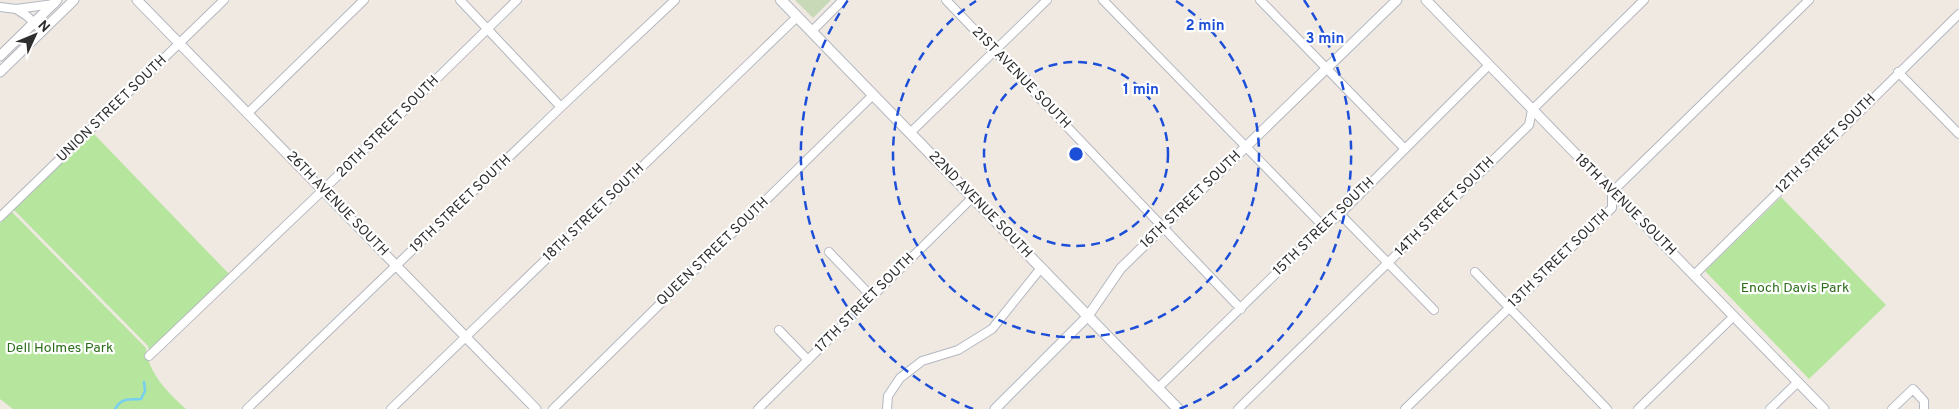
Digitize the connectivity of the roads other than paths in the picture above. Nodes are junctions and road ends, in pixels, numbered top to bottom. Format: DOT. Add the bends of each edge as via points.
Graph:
graph roads {
  1 [pos="74,0"];
  2 [pos="137,0"];
  3 [pos="224,0"];
  4 [pos="351,0"];
  5 [pos="364,0"];
  6 [pos="460,0"];
  7 [pos="516,0"];
  8 [pos="675,0"];
  9 [pos="781,0"];
  10 [pos="843,0"];
  11 [pos="946,0"];
  12 [pos="1047,0"];
  13 [pos="1103,0"];
  14 [pos="1260,0"];
  15 [pos="1397,0"];
  16 [pos="1426,0"];
  17 [pos="1644,0"];
  18 [pos="1809,0"];
  19 [pos="56,2"];
  20 [pos="357,6"];
  21 [pos="0,7"];
  22 [pos="16,10"];
  23 [pos="1959,14"];
  24 [pos="797,17"];
  25 [pos="34,23"];
  26 [pos="487,29"];
  27 [pos="42,31"];
  28 [pos="812,32"];
  29 [pos="180,44"];
  30 [pos="995,50"];
  31 [pos="0,56"];
  32 [pos="1489,65"];
  33 [pos="1327,69"];
  34 [pos="0,72"];
  35 [pos="1898,72"];
  36 [pos="873,95"];
  37 [pos="561,107"];
  38 [pos="1532,110"];
  39 [pos="248,113"];
  40 [pos="910,133"];
  41 [pos="1959,134"];
  42 [pos="1246,147"];
  43 [pos="1404,148"];
  44 [pos="323,190"];
  45 [pos="1612,192"];
  46 [pos="972,197"];
  47 [pos="1340,214"];
  48 [pos="0,217"];
  49 [pos="1164,227"];
  50 [pos="1324,227"];
  51 [pos="829,252"];
  52 [pos="1388,264"];
  53 [pos="396,266"];
  54 [pos="1041,268"];
  55 [pos="1475,272"];
  56 [pos="1694,275"];
  57 [pos="872,297"];
  58 [pos="1510,308"];
  59 [pos="1241,309"];
  60 [pos="1434,310"];
  61 [pos="1088,316"];
  62 [pos="1734,316"];
  63 [pos="779,330"];
  64 [pos="466,337"];
  65 [pos="149,356"];
  66 [pos="808,360"];
  67 [pos="1798,382"];
  68 [pos="1158,388"];
  69 [pos="247,409"];
  70 [pos="391,409"];
  71 [pos="536,409"];
  72 [pos="553,409"];
  73 [pos="758,409"];
  74 [pos="887,409"];
  75 [pos="995,409"];
  76 [pos="1178,409"];
  77 [pos="1238,409"];
  78 [pos="1405,409"];
  79 [pos="1607,409"];
  80 [pos="1638,409"];
  81 [pos="1770,409"];
  82 [pos="1824,409"];
  83 [pos="1892,409"];
  84 [pos="1924,409"];
  1 -- 27 [label="street"];
  2 -- 29 [label="street, 26TH AVENUE SOUTH"];
  3 -- 29 [label="street, UNION STREET SOUTH"];
  4 -- 20 [label="street"];
  5 -- 20 [label="street"];
  6 -- 26 [label="street"];
  7 -- 26 [label="street, 20TH STREET SOUTH"];
  8 -- 37 [label="street, 19TH STREET SOUTH"];
  9 -- 24 [label="main road, 22ND AVENUE SOUTH"];
  10 -- 28 [label="street"];
  11 -- 30 [label="street, 21ST AVENUE SOUTH"];
  12 -- 30 [label="street"];
  13 -- 42 [label="street"];
  14 -- 33 [label="street"];
  15 -- 33 [label="street, 16TH STREET SOUTH"];
  16 -- 32 [label="street, 18TH AVENUE SOUTH"];
  17 -- 38 [label="street, 14TH STREET SOUTH"];
  18 -- 45 [label="street, 13TH STREET SOUTH"];
  19 -- 22 [label="street"];
  19 -- 25 [label="street"];
  20 -- 39 [label="street"];
  21 -- 22 [label="street"];
  22 -- 25 [label="street"];
  23 -- 35 [label="street, 12TH STREET SOUTH"];
  24 -- 28 [label="main road, 22ND AVENUE SOUTH"];
  24 -- 64 [label="street, 18TH STREET SOUTH"];
  25 -- 27 [label="street"];
  25 -- 31 [label="street"];
  26 -- 37 [label="street"];
  26 -- 44 [label="street, 20TH STREET SOUTH"];
  27 -- 34 [label="street"];
  28 -- 36 [label="main road, 22ND AVENUE SOUTH"];
  29 -- 39 [label="street, 26TH AVENUE SOUTH"];
  29 -- 48 [label="street, UNION STREET SOUTH"];
  30 -- 40 [label="street"];
  30 -- 49 [label="street, 21ST AVENUE SOUTH"];
  32 -- 38 [label="street, 18TH AVENUE SOUTH"];
  32 -- 43 [label="street, 15TH STREET SOUTH"];
  33 -- 42 [label="street, 16TH STREET SOUTH"];
  33 -- 43 [label="street"];
  35 -- 41 [label="street"];
  35 -- 56 [label="street, 12TH STREET SOUTH"];
  36 -- 40 [label="main road, 22ND AVENUE SOUTH"];
  36 -- 72 [label="street, QUEEN STREET SOUTH"];
  37 -- 53 [label="street, 19TH STREET SOUTH"];
  38 -- 45 [label="street, 18TH AVENUE SOUTH"];
  38 -- 52 [label="street, 14TH STREET SOUTH" via="1529,125"];
  39 -- 44 [label="street, 26TH AVENUE SOUTH"];
  40 -- 46 [label="main road, 22ND AVENUE SOUTH"];
  42 -- 49 [label="street, 16TH STREET SOUTH"];
  42 -- 50 [label="street"];
  43 -- 47 [label="street, 15TH STREET SOUTH"];
  44 -- 53 [label="street, 26TH AVENUE SOUTH"];
  44 -- 65 [label="street, 20TH STREET SOUTH"];
  45 -- 56 [label="street, 18TH AVENUE SOUTH"];
  45 -- 58 [label="street, 13TH STREET SOUTH" via="1612,208"];
  46 -- 54 [label="main road, 22ND AVENUE SOUTH"];
  46 -- 57 [label="street, 17TH STREET SOUTH"];
  47 -- 50 [label="street, 15TH STREET SOUTH"];
  47 -- 52 [label="street"];
  49 -- 59 [label="street, 21ST AVENUE SOUTH"];
  49 -- 61 [label="street, 16TH STREET SOUTH" via="1121,268"];
  50 -- 59 [label="street, 15TH STREET SOUTH"];
  51 -- 57 [label="street"];
  52 -- 60 [label="street"];
  52 -- 77 [label="street, 14TH STREET SOUTH"];
  53 -- 64 [label="street, 26TH AVENUE SOUTH"];
  53 -- 69 [label="street, 19TH STREET SOUTH"];
  54 -- 61 [label="main road, 22ND AVENUE SOUTH"];
  54 -- 74 [label="street" via="992,329 958,350 922,361 900,378 888,396"];
  55 -- 58 [label="street"];
  56 -- 62 [label="street, 18TH AVENUE SOUTH"];
  57 -- 66 [label="street, 17TH STREET SOUTH"];
  58 -- 78 [label="street, 13TH STREET SOUTH"];
  58 -- 79 [label="street"];
  59 -- 68 [label="street, 15TH STREET SOUTH"];
  61 -- 68 [label="main road, 22ND AVENUE SOUTH"];
  61 -- 75 [label="street, 16TH STREET SOUTH"];
  62 -- 67 [label="street, 18TH AVENUE SOUTH"];
  62 -- 80 [label="street"];
  63 -- 66 [label="street"];
  64 -- 70 [label="street, 18TH STREET SOUTH"];
  64 -- 71 [label="street, 26TH AVENUE SOUTH"];
  66 -- 73 [label="street, 17TH STREET SOUTH"];
  67 -- 81 [label="street"];
  67 -- 82 [label="street, 18TH AVENUE SOUTH"];
  68 -- 76 [label="main road, 22ND AVENUE SOUTH"];
  83 -- 84 [label="street" via="1913,389 1924,401"];
}
